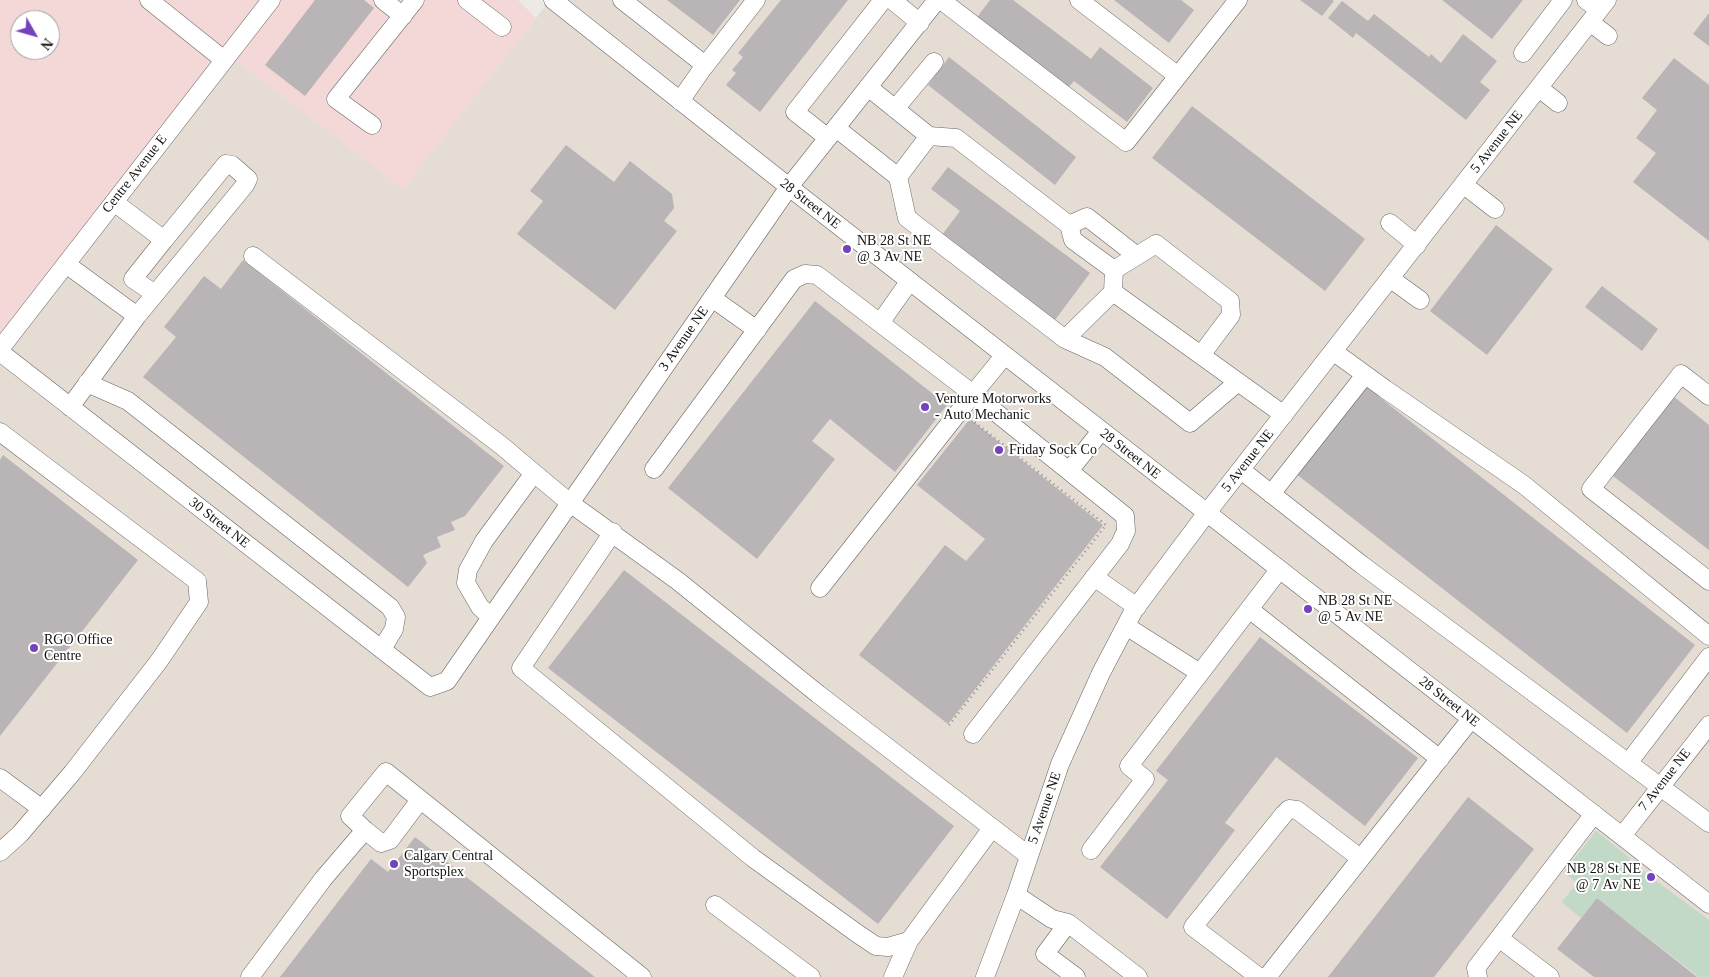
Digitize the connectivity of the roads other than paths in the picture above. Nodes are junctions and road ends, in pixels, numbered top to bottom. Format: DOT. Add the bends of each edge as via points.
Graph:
graph roads {
  1 [pos="149,0"];
  2 [pos="271,0"];
  3 [pos="383,0"];
  4 [pos="415,0"];
  5 [pos="467,0"];
  6 [pos="553,0"];
  7 [pos="622,0"];
  8 [pos="756,0"];
  9 [pos="883,0"];
  10 [pos="892,0"];
  11 [pos="939,0"];
  12 [pos="1079,0"];
  13 [pos="1563,0"];
  14 [pos="1232,2"];
  15 [pos="1596,8"];
  16 [pos="403,16"];
  17 [pos="920,23"];
  18 [pos="502,27"];
  19 [pos="1608,36"];
  20 [pos="1523,53"];
  21 [pos="224,60"];
  22 [pos="934,62"];
  23 [pos="704,67"];
  24 [pos="1178,76"];
  25 [pos="868,87"];
  26 [pos="1539,88"];
  27 [pos="680,101"];
  28 [pos="1558,103"];
  29 [pos="895,109"];
  30 [pos="372,125"];
  31 [pos="832,133"];
  32 [pos="928,136"];
  33 [pos="898,177"];
  34 [pos="1464,185"];
  35 [pos="788,187"];
  36 [pos="114,202"];
  37 [pos="1495,209"];
  38 [pos="1390,223"];
  39 [pos="1069,225"];
  40 [pos="164,240"];
  41 [pos="1418,245"];
  42 [pos="253,256"];
  43 [pos="1137,256"];
  44 [pos="66,264"];
  45 [pos="1114,270"];
  46 [pos="1391,279"];
  47 [pos="910,282"];
  48 [pos="1113,292"];
  49 [pos="155,294"];
  50 [pos="712,298"];
  51 [pos="1420,300"];
  52 [pos="137,316"];
  53 [pos="880,323"];
  54 [pos="757,330"];
  55 [pos="1065,339"];
  56 [pos="0,351"];
  57 [pos="1334,352"];
  58 [pos="1201,355"];
  59 [pos="1004,356"];
  60 [pos="1365,375"];
  61 [pos="1238,382"];
  62 [pos="87,383"];
  63 [pos="973,394"];
  64 [pos="1709,396"];
  65 [pos="70,406"];
  66 [pos="1284,415"];
  67 [pos="1101,431"];
  68 [pos="0,432"];
  69 [pos="654,468"];
  70 [pos="1241,470"];
  71 [pos="1070,471"];
  72 [pos="534,473"];
  73 [pos="1271,494"];
  74 [pos="570,503"];
  75 [pos="1206,514"];
  76 [pos="613,532"];
  77 [pos="1279,570"];
  78 [pos="1094,577"];
  79 [pos="1709,581"];
  80 [pos="820,588"];
  81 [pos="1137,607"];
  82 [pos="1249,609"];
  83 [pos="491,617"];
  84 [pos="1126,626"];
  85 [pos="1709,636"];
  86 [pos="382,650"];
  87 [pos="1709,657"];
  88 [pos="1200,673"];
  89 [pos="440,683"];
  90 [pos="1471,719"];
  91 [pos="1709,725"];
  92 [pos="973,734"];
  93 [pos="1440,759"];
  94 [pos="1629,762"];
  95 [pos="0,778"];
  96 [pos="1661,786"];
  97 [pos="420,800"];
  98 [pos="42,809"];
  99 [pos="1594,814"];
  100 [pos="1709,823"];
  101 [pos="992,828"];
  102 [pos="364,830"];
  103 [pos="1622,836"];
  104 [pos="1091,850"];
  105 [pos="0,852"];
  106 [pos="1029,856"];
  107 [pos="1360,858"];
  108 [pos="1016,895"];
  109 [pos="1709,904"];
  110 [pos="715,905"];
  111 [pos="1068,923"];
  112 [pos="1499,938"];
  113 [pos="909,941"];
  114 [pos="250,977"];
  115 [pos="642,977"];
  116 [pos="811,977"];
  117 [pos="893,977"];
  118 [pos="985,977"];
  119 [pos="1076,977"];
  120 [pos="1138,977"];
  121 [pos="1259,977"];
  122 [pos="1267,977"];
  123 [pos="1478,977"];
  124 [pos="1550,977"];
  1 -- 21 [label="street"];
  2 -- 21 [label="street, Centre Avenue E"];
  3 -- 16 [label="street"];
  4 -- 16 [label="street"];
  5 -- 18 [label="street"];
  6 -- 27 [label="street, 28 Street NE"];
  7 -- 23 [label="street"];
  8 -- 23 [label="street"];
  9 -- 31 [label="street" via="795,112"];
  10 -- 17 [label="street"];
  11 -- 17 [label="street, 3 Avenue NE"];
  11 -- 24 [label="street" via="1126,142"];
  12 -- 24 [label="street"];
  13 -- 20 [label="street"];
  14 -- 24 [label="street"];
  15 -- 19 [label="street"];
  15 -- 26 [label="street, 5 Avenue NE"];
  16 -- 30 [label="street" via="336,99"];
  17 -- 25 [label="street, 3 Avenue NE"];
  21 -- 36 [label="street, Centre Avenue E"];
  22 -- 29 [label="street"];
  23 -- 27 [label="street"];
  25 -- 29 [label="street"];
  25 -- 31 [label="street, 3 Avenue NE"];
  26 -- 28 [label="street"];
  26 -- 34 [label="street, 5 Avenue NE"];
  27 -- 35 [label="street, 28 Street NE"];
  29 -- 32 [label="street"];
  31 -- 33 [label="street"];
  31 -- 35 [label="street, 3 Avenue NE"];
  32 -- 33 [label="street"];
  32 -- 39 [label="street" via="956,138"];
  33 -- 55 [label="street" via="907,218"];
  34 -- 37 [label="street"];
  34 -- 41 [label="street, 5 Avenue NE"];
  35 -- 47 [label="street, 28 Street NE"];
  35 -- 50 [label="street, 3 Avenue NE"];
  36 -- 40 [label="street"];
  36 -- 44 [label="street, Centre Avenue E"];
  38 -- 41 [label="street"];
  39 -- 43 [label="street" via="1087,217"];
  39 -- 45 [label="street" via="1073,240"];
  40 -- 49 [label="street" via="133,279"];
  40 -- 49 [label="street" via="226,164 232,165 248,179"];
  41 -- 46 [label="street, 5 Avenue NE"];
  42 -- 72 [label="street"];
  43 -- 45 [label="street"];
  43 -- 58 [label="street" via="1156,244 1230,301 1230,315"];
  44 -- 52 [label="street"];
  44 -- 56 [label="street, Centre Avenue E"];
  45 -- 48 [label="street"];
  46 -- 51 [label="street"];
  46 -- 57 [label="street, 5 Avenue NE"];
  47 -- 53 [label="street"];
  47 -- 59 [label="street, 28 Street NE"];
  48 -- 55 [label="street"];
  48 -- 58 [label="street"];
  49 -- 52 [label="street"];
  50 -- 54 [label="street"];
  50 -- 74 [label="street, 3 Avenue NE"];
  52 -- 62 [label="street"];
  53 -- 54 [label="street" via="817,275 804,274 794,279"];
  53 -- 63 [label="street"];
  54 -- 69 [label="street"];
  55 -- 61 [label="street" via="1105,357 1190,423"];
  56 -- 65 [label="street, 30 Street NE"];
  57 -- 60 [label="street"];
  57 -- 66 [label="street, 5 Avenue NE"];
  58 -- 61 [label="street"];
  59 -- 63 [label="street"];
  59 -- 67 [label="street, 28 Street NE"];
  60 -- 73 [label="street"];
  60 -- 85 [label="street" via="1524,485"];
  61 -- 66 [label="street"];
  62 -- 65 [label="street"];
  62 -- 86 [label="street" via="128,401 390,607 396,617 394,629"];
  63 -- 71 [label="street"];
  63 -- 80 [label="street"];
  64 -- 79 [label="street" via="1681,374 1591,489"];
  65 -- 86 [label="street, 30 Street NE"];
  66 -- 70 [label="street, 5 Avenue NE"];
  67 -- 71 [label="street"];
  67 -- 75 [label="street, 28 Street NE"];
  68 -- 98 [label="street" via="197,581 199,602 159,661"];
  70 -- 73 [label="street"];
  70 -- 75 [label="street, 5 Avenue NE"];
  71 -- 78 [label="street" via="1125,516 1126,531 1120,544"];
  72 -- 74 [label="street"];
  72 -- 83 [label="street" via="484,541 468,570 466,583 480,607"];
  73 -- 94 [label="street"];
  74 -- 76 [label="street"];
  74 -- 83 [label="street, 3 Avenue NE"];
  75 -- 77 [label="street, 28 Street NE"];
  75 -- 81 [label="street, 5 Avenue NE"];
  76 -- 101 [label="street"];
  76 -- 113 [label="street" via="521,668 753,858 858,934 876,946 888,947"];
  77 -- 82 [label="street"];
  77 -- 90 [label="street, 28 Street NE"];
  78 -- 81 [label="street"];
  78 -- 92 [label="street"];
  81 -- 84 [label="street, 5 Avenue NE"];
  82 -- 88 [label="street"];
  82 -- 93 [label="street"];
  83 -- 89 [label="street, 3 Avenue NE" via="447,681"];
  84 -- 88 [label="street"];
  84 -- 106 [label="street, 5 Avenue NE" via="1101,672 1060,764"];
  86 -- 89 [label="street, 30 Street NE" via="430,687"];
  87 -- 94 [label="street"];
  88 -- 104 [label="street" via="1129,766 1145,779"];
  90 -- 93 [label="street"];
  90 -- 99 [label="street, 28 Street NE"];
  91 -- 96 [label="street, 7 Avenue NE"];
  93 -- 107 [label="street"];
  94 -- 96 [label="street"];
  95 -- 98 [label="street"];
  96 -- 100 [label="street"];
  96 -- 103 [label="street, 7 Avenue NE"];
  97 -- 102 [label="street" via="390,840 381,844"];
  97 -- 102 [label="street" via="386,772 350,816"];
  97 -- 115 [label="street"];
  98 -- 105 [label="street"];
  99 -- 103 [label="street, 28 Street NE"];
  99 -- 112 [label="street"];
  101 -- 106 [label="street"];
  101 -- 113 [label="street"];
  102 -- 114 [label="street" via="323,878"];
  103 -- 109 [label="street, 28 Street NE"];
  106 -- 108 [label="street, 5 Avenue NE"];
  107 -- 121 [label="street" via="1297,810 1289,809 1284,814 1193,928"];
  107 -- 122 [label="street"];
  108 -- 111 [label="street" via="1052,919"];
  108 -- 118 [label="street, 5 Avenue NE"];
  110 -- 116 [label="street"];
  111 -- 119 [label="street" via="1045,954"];
  111 -- 120 [label="street"];
  112 -- 123 [label="street" via="1476,968"];
  112 -- 124 [label="street"];
  113 -- 117 [label="street"];
}
